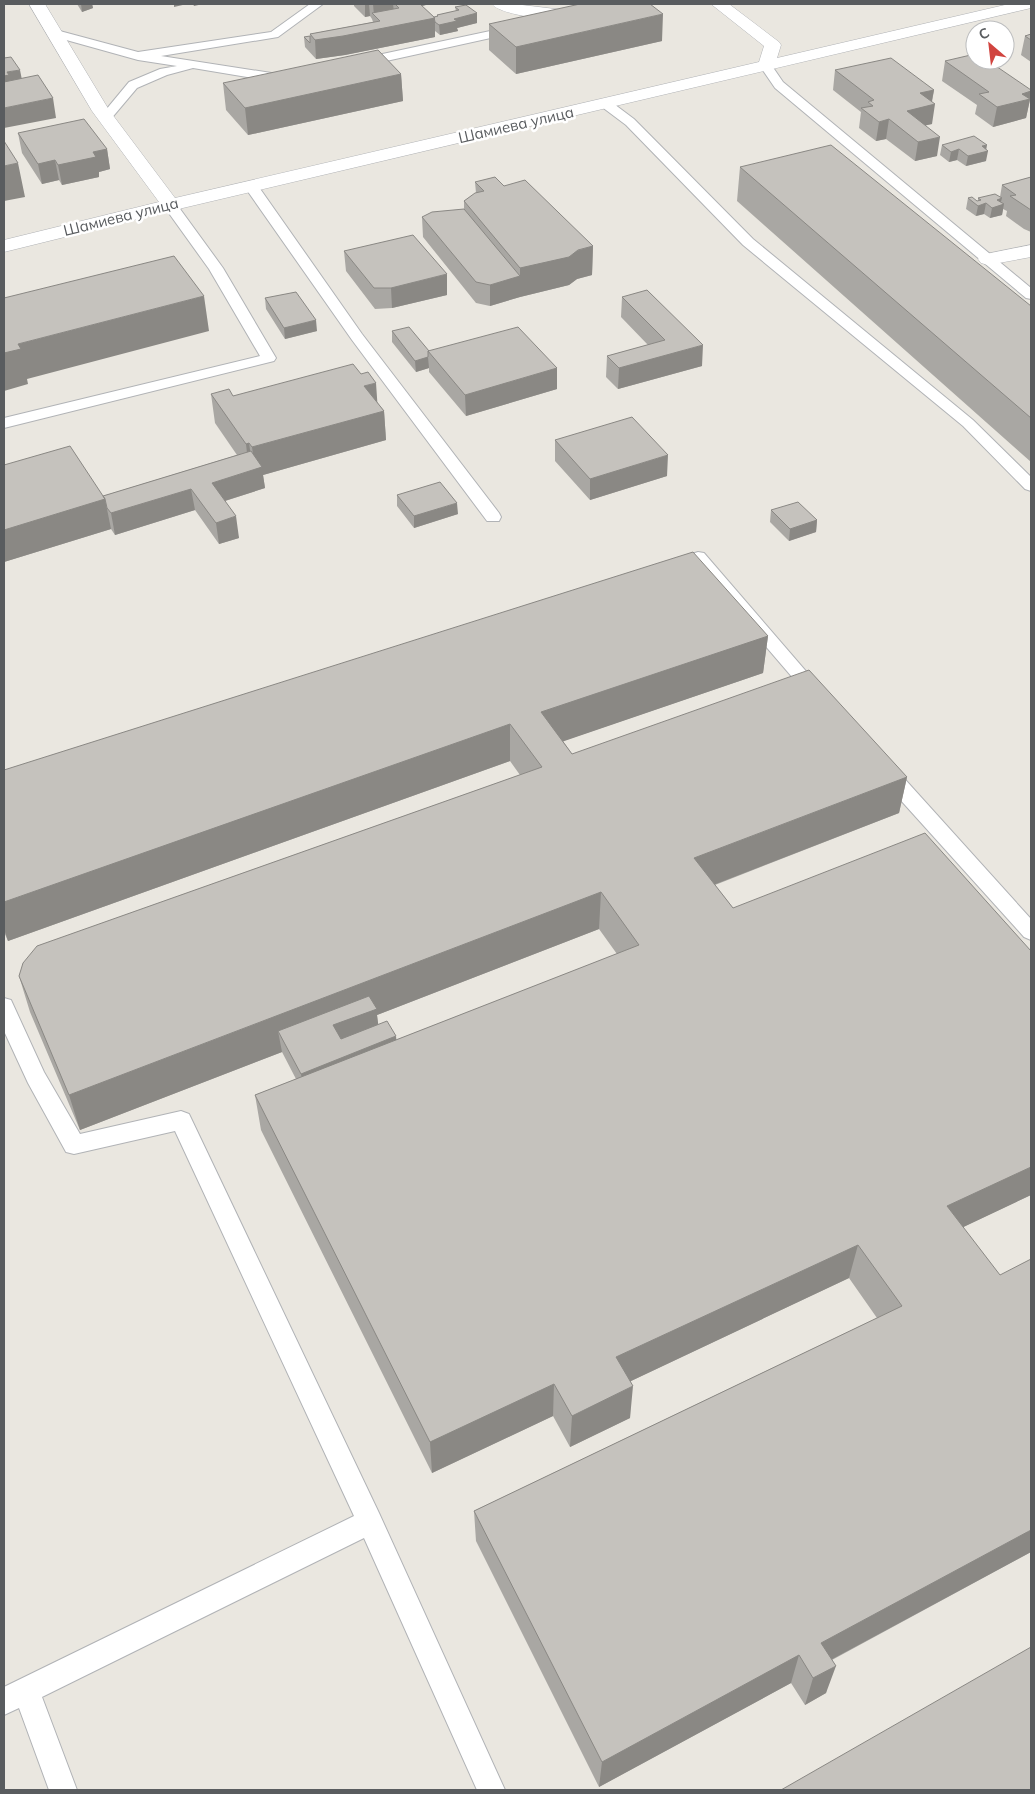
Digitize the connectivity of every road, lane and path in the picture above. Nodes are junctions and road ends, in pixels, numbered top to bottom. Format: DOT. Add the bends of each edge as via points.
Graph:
graph roads {
  1 [pos="37,4"];
  2 [pos="316,4"];
  3 [pos="500,4"];
  4 [pos="638,4"];
  5 [pos="718,4"];
  6 [pos="1028,4"];
  7 [pos="580,17"];
  8 [pos="541,25"];
  9 [pos="522,28"];
  10 [pos="56,34"];
  11 [pos="138,56"];
  12 [pos="199,65"];
  13 [pos="349,65"];
  14 [pos="766,66"];
  15 [pos="292,77"];
  16 [pos="606,104"];
  17 [pos="106,117"];
  18 [pos="251,186"];
  19 [pos="170,205"];
  20 [pos="4,246"];
  21 [pos="1031,251"];
  22 [pos="988,259"];
  23 [pos="1031,295"];
  24 [pos="4,423"];
  25 [pos="1031,486"];
  26 [pos="493,517"];
  27 [pos="660,570"];
  28 [pos="828,707"];
  29 [pos="875,758"];
  30 [pos="1031,932"];
  31 [pos="4,1006"];
  32 [pos="370,1522"];
  33 [pos="15,1695"];
  34 [pos="63,1790"];
  35 [pos="491,1790"];
  1 -- 10 [label="street"];
  2 -- 11 [label="lane" via="274,35"];
  3 -- 7 [label="street"];
  4 -- 7 [label="street"];
  5 -- 14 [label="street" via="773,45"];
  6 -- 14 [label="street, Шамиева улица"];
  7 -- 8 [label="lane"];
  9 -- 13 [label="lane"];
  10 -- 11 [label="lane"];
  10 -- 17 [label="street"];
  11 -- 12 [label="lane"];
  12 -- 15 [label="lane" via="282,79"];
  12 -- 17 [label="lane" via="164,72 133,85"];
  14 -- 16 [label="street, Шамиева улица"];
  14 -- 22 [label="lane" via="778,86"];
  16 -- 18 [label="street, Шамиева улица"];
  16 -- 25 [label="lane" via="630,122 748,242 968,423"];
  17 -- 19 [label="street"];
  18 -- 19 [label="street, Шамиева улица"];
  18 -- 26 [label="lane" via="357,337"];
  19 -- 20 [label="street, Шамиева улица"];
  19 -- 24 [label="lane" via="216,268 269,358"];
  21 -- 22 [label="street"];
  22 -- 23 [label="lane"];
  27 -- 28 [label="lane" via="698,557"];
  29 -- 30 [label="lane"];
  31 -- 32 [label="lane" via="53,1110 74,1145 181,1120"];
  32 -- 33 [label="lane"];
  32 -- 35 [label="lane"];
  33 -- 34 [label="lane"];
}
